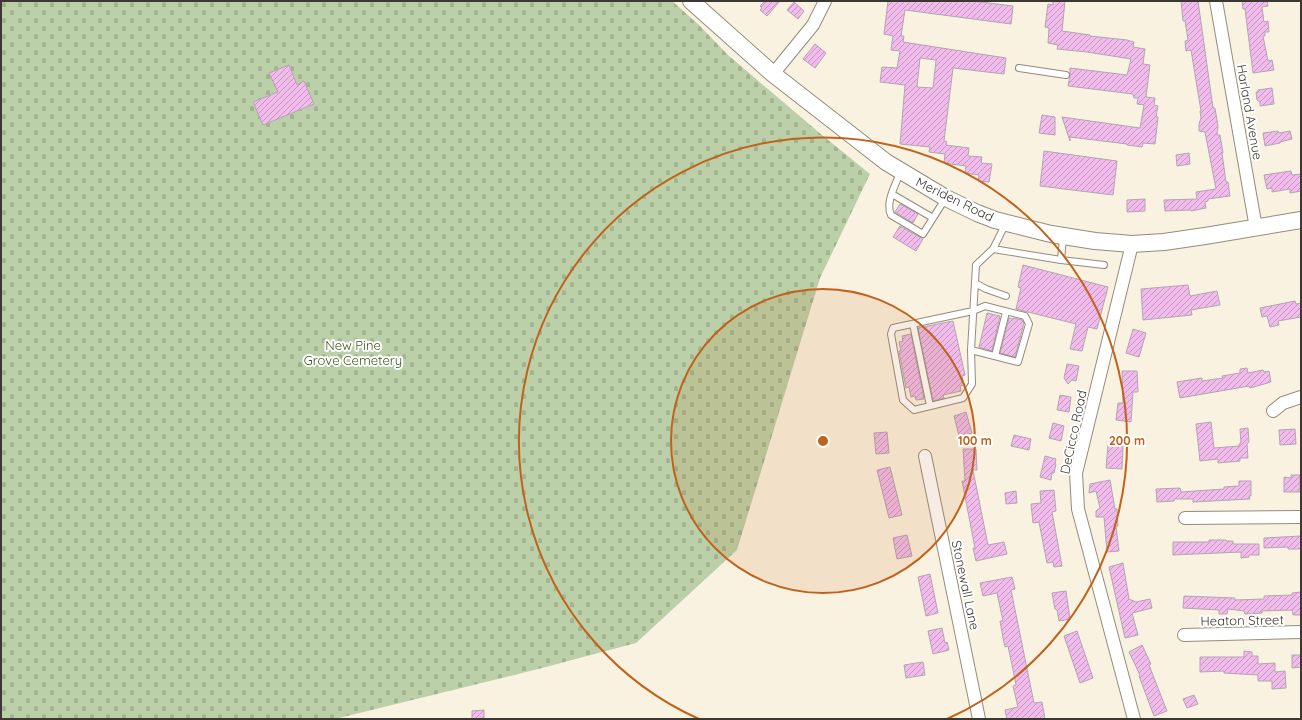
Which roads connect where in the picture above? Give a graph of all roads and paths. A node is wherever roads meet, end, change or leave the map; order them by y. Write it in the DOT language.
graph roads {
  1 [pos="691,1"];
  2 [pos="825,1"];
  3 [pos="1216,1"];
  4 [pos="1019,68"];
  5 [pos="773,74"];
  6 [pos="1066,75"];
  7 [pos="901,171"];
  8 [pos="892,194"];
  9 [pos="946,198"];
  10 [pos="933,218"];
  11 [pos="1301,220"];
  12 [pos="1006,223"];
  13 [pos="1256,228"];
  14 [pos="1063,236"];
  15 [pos="1132,244"];
  16 [pos="993,249"];
  17 [pos="1061,260"];
  18 [pos="1104,265"];
  19 [pos="975,283"];
  20 [pos="1006,296"];
  21 [pos="973,311"];
  22 [pos="1006,312"];
  23 [pos="913,324"];
  24 [pos="971,350"];
  25 [pos="995,356"];
  26 [pos="1301,397"];
  27 [pos="930,406"];
  28 [pos="1273,411"];
  29 [pos="925,456"];
  30 [pos="1301,517"];
  31 [pos="1185,518"];
  32 [pos="1301,632"];
  33 [pos="1184,635"];
  34 [pos="979,719"];
  35 [pos="1134,719"];
  1 -- 5 [label="main road, Meriden Road"];
  2 -- 5 [label="street"];
  3 -- 13 [label="street, Harland Avenue"];
  4 -- 6 [label="lane"];
  5 -- 7 [label="main road, Meriden Road"];
  7 -- 8 [label="lane"];
  7 -- 9 [label="main road, Meriden Road"];
  8 -- 10 [label="lane"];
  8 -- 10 [label="lane"];
  9 -- 10 [label="lane"];
  9 -- 12 [label="main road, Meriden Road"];
  11 -- 13 [label="main road, Meriden Road"];
  12 -- 14 [label="main road, Meriden Road"];
  12 -- 16 [label="lane"];
  13 -- 15 [label="main road, Meriden Road"];
  14 -- 15 [label="main road, Meriden Road"];
  14 -- 17 [label="lane"];
  15 -- 35 [label="street, DeCicco Road"];
  16 -- 17 [label="lane"];
  16 -- 19 [label="lane"];
  17 -- 18 [label="lane"];
  19 -- 20 [label="lane"];
  19 -- 21 [label="lane"];
  21 -- 22 [label="lane"];
  21 -- 23 [label="lane"];
  21 -- 24 [label="lane"];
  22 -- 25 [label="lane"];
  22 -- 25 [label="lane"];
  23 -- 27 [label="lane"];
  23 -- 27 [label="lane"];
  24 -- 25 [label="lane"];
  24 -- 27 [label="lane"];
  26 -- 28 [label="street"];
  29 -- 34 [label="street, Stonewall Lane"];
  30 -- 31 [label="street"];
  32 -- 33 [label="street, Heaton Street"];
}
